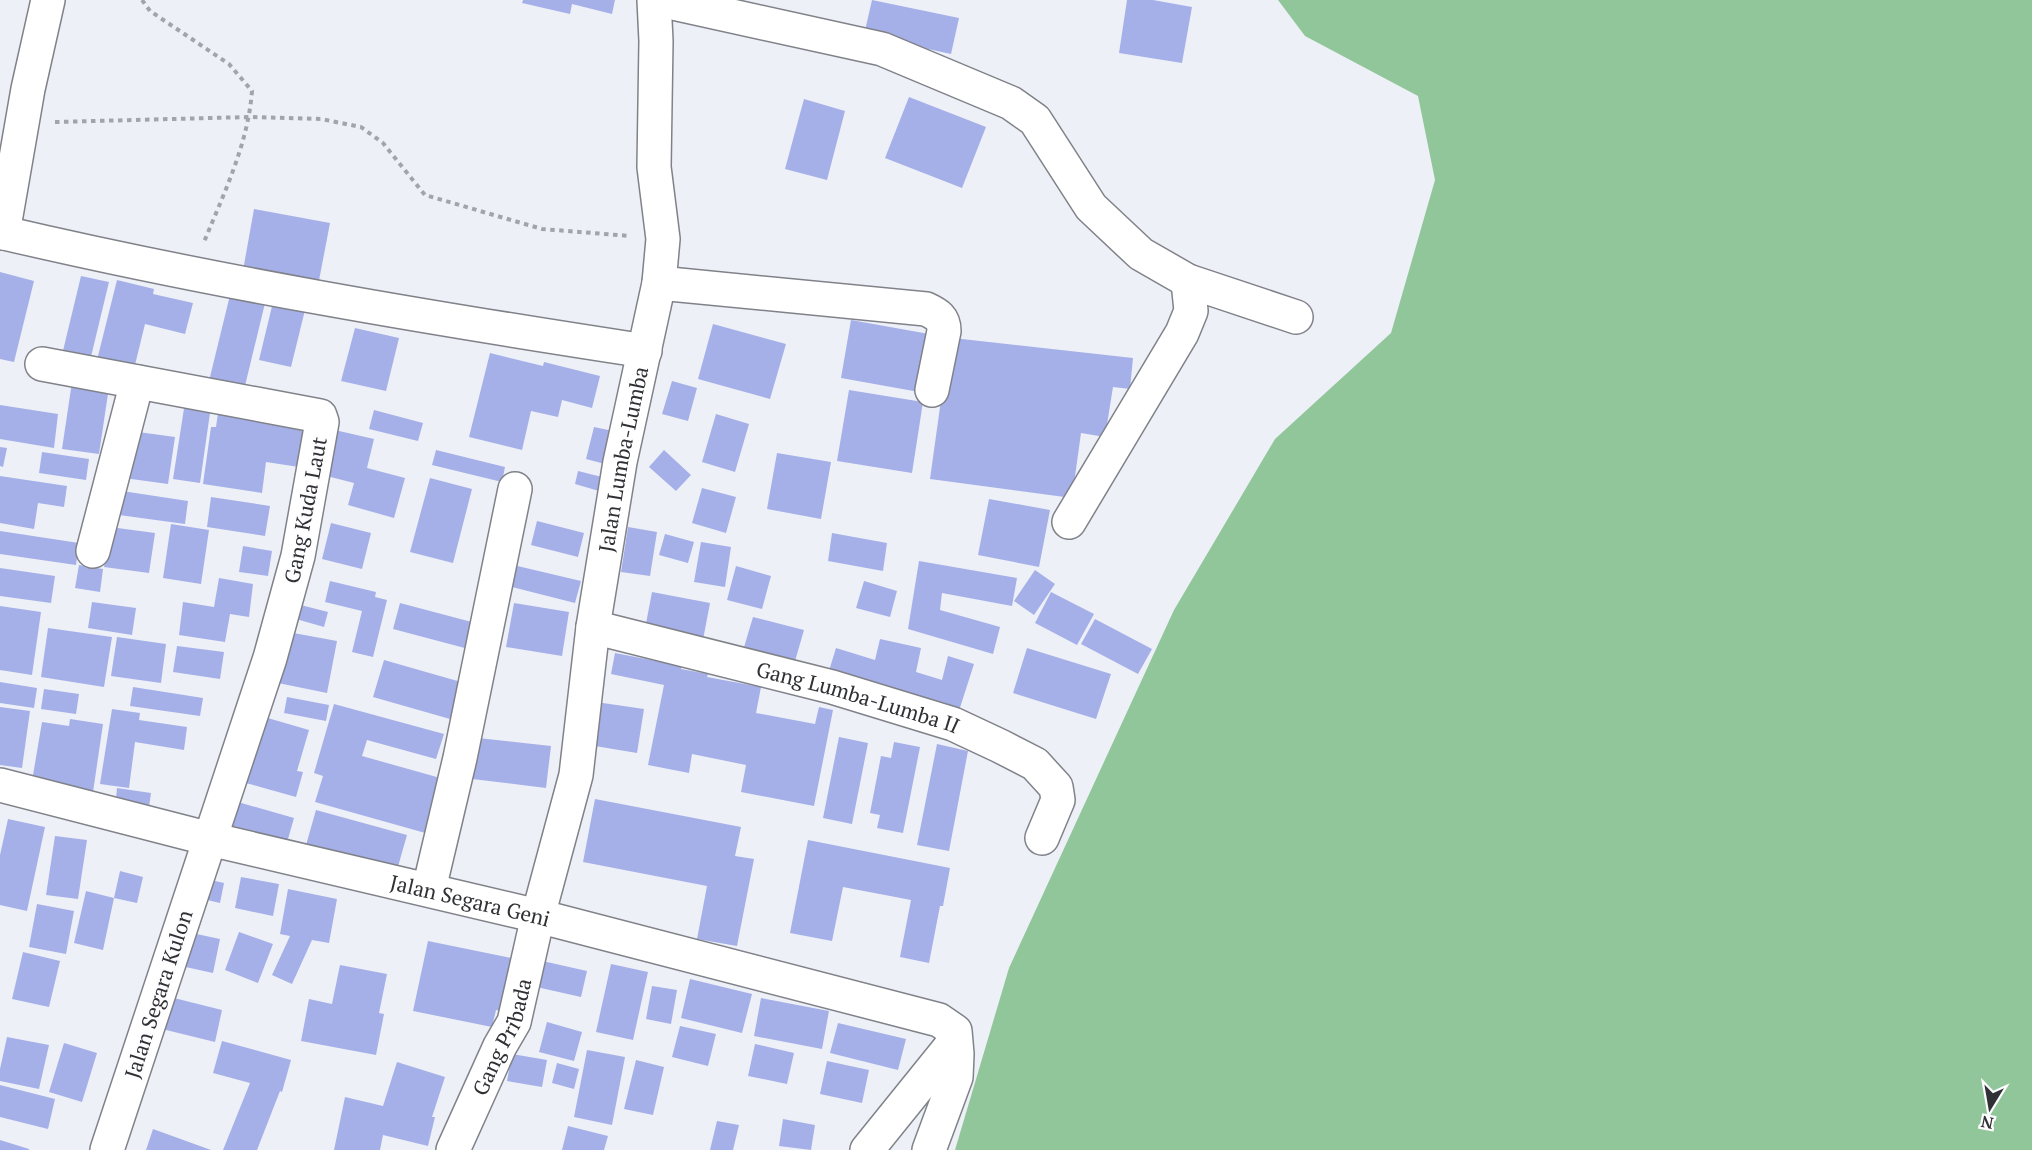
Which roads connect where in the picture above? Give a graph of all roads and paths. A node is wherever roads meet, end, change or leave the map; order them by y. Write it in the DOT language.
graph roads {
  1 [pos="48,0"];
  2 [pos="142,0"];
  3 [pos="654,0"];
  4 [pos="659,0"];
  5 [pos="250,117"];
  6 [pos="22,123"];
  7 [pos="1,232"];
  8 [pos="663,239"];
  9 [pos="204,276"];
  10 [pos="1188,281"];
  11 [pos="659,283"];
  12 [pos="1296,317"];
  13 [pos="645,351"];
  14 [pos="42,364"];
  15 [pos="137,382"];
  16 [pos="932,390"];
  17 [pos="515,489"];
  18 [pos="1069,522"];
  19 [pos="93,551"];
  20 [pos="593,627"];
  21 [pos="0,785"];
  22 [pos="1042,838"];
  23 [pos="210,839"];
  24 [pos="429,889"];
  25 [pos="538,916"];
  26 [pos="947,1030"];
  27 [pos="107,1150"];
  28 [pos="453,1150"];
  29 [pos="867,1150"];
  30 [pos="929,1150"];
  1 -- 6 [label="street"];
  2 -- 5 [label="path"];
  3 -- 8 [label="street, Jalan Lumba-Lumba"];
  4 -- 10 [label="street"];
  5 -- 6 [label="path"];
  5 -- 8 [label="path"];
  5 -- 9 [label="path"];
  6 -- 7 [label="street"];
  7 -- 9 [label="street"];
  8 -- 11 [label="street, Jalan Lumba-Lumba"];
  9 -- 13 [label="street"];
  10 -- 12 [label="street"];
  10 -- 18 [label="street"];
  11 -- 13 [label="street, Jalan Lumba-Lumba"];
  11 -- 16 [label="street"];
  13 -- 20 [label="street, Jalan Lumba-Lumba"];
  14 -- 15 [label="street, Gang Kuda Laut"];
  15 -- 19 [label="street"];
  15 -- 23 [label="street, Gang Kuda Laut"];
  17 -- 24 [label="street"];
  20 -- 22 [label="street, Gang Lumba-Lumba II"];
  20 -- 25 [label="street, Jalan Lumba-Lumba"];
  21 -- 23 [label="street, Jalan Segara Geni"];
  23 -- 24 [label="street, Jalan Segara Geni"];
  23 -- 27 [label="street, Jalan Segara Kulon"];
  24 -- 25 [label="street, Jalan Segara Geni"];
  25 -- 26 [label="street, Jalan Segara Geni"];
  25 -- 28 [label="street, Gang Pribada"];
  26 -- 29 [label="street"];
  26 -- 30 [label="street"];
}
